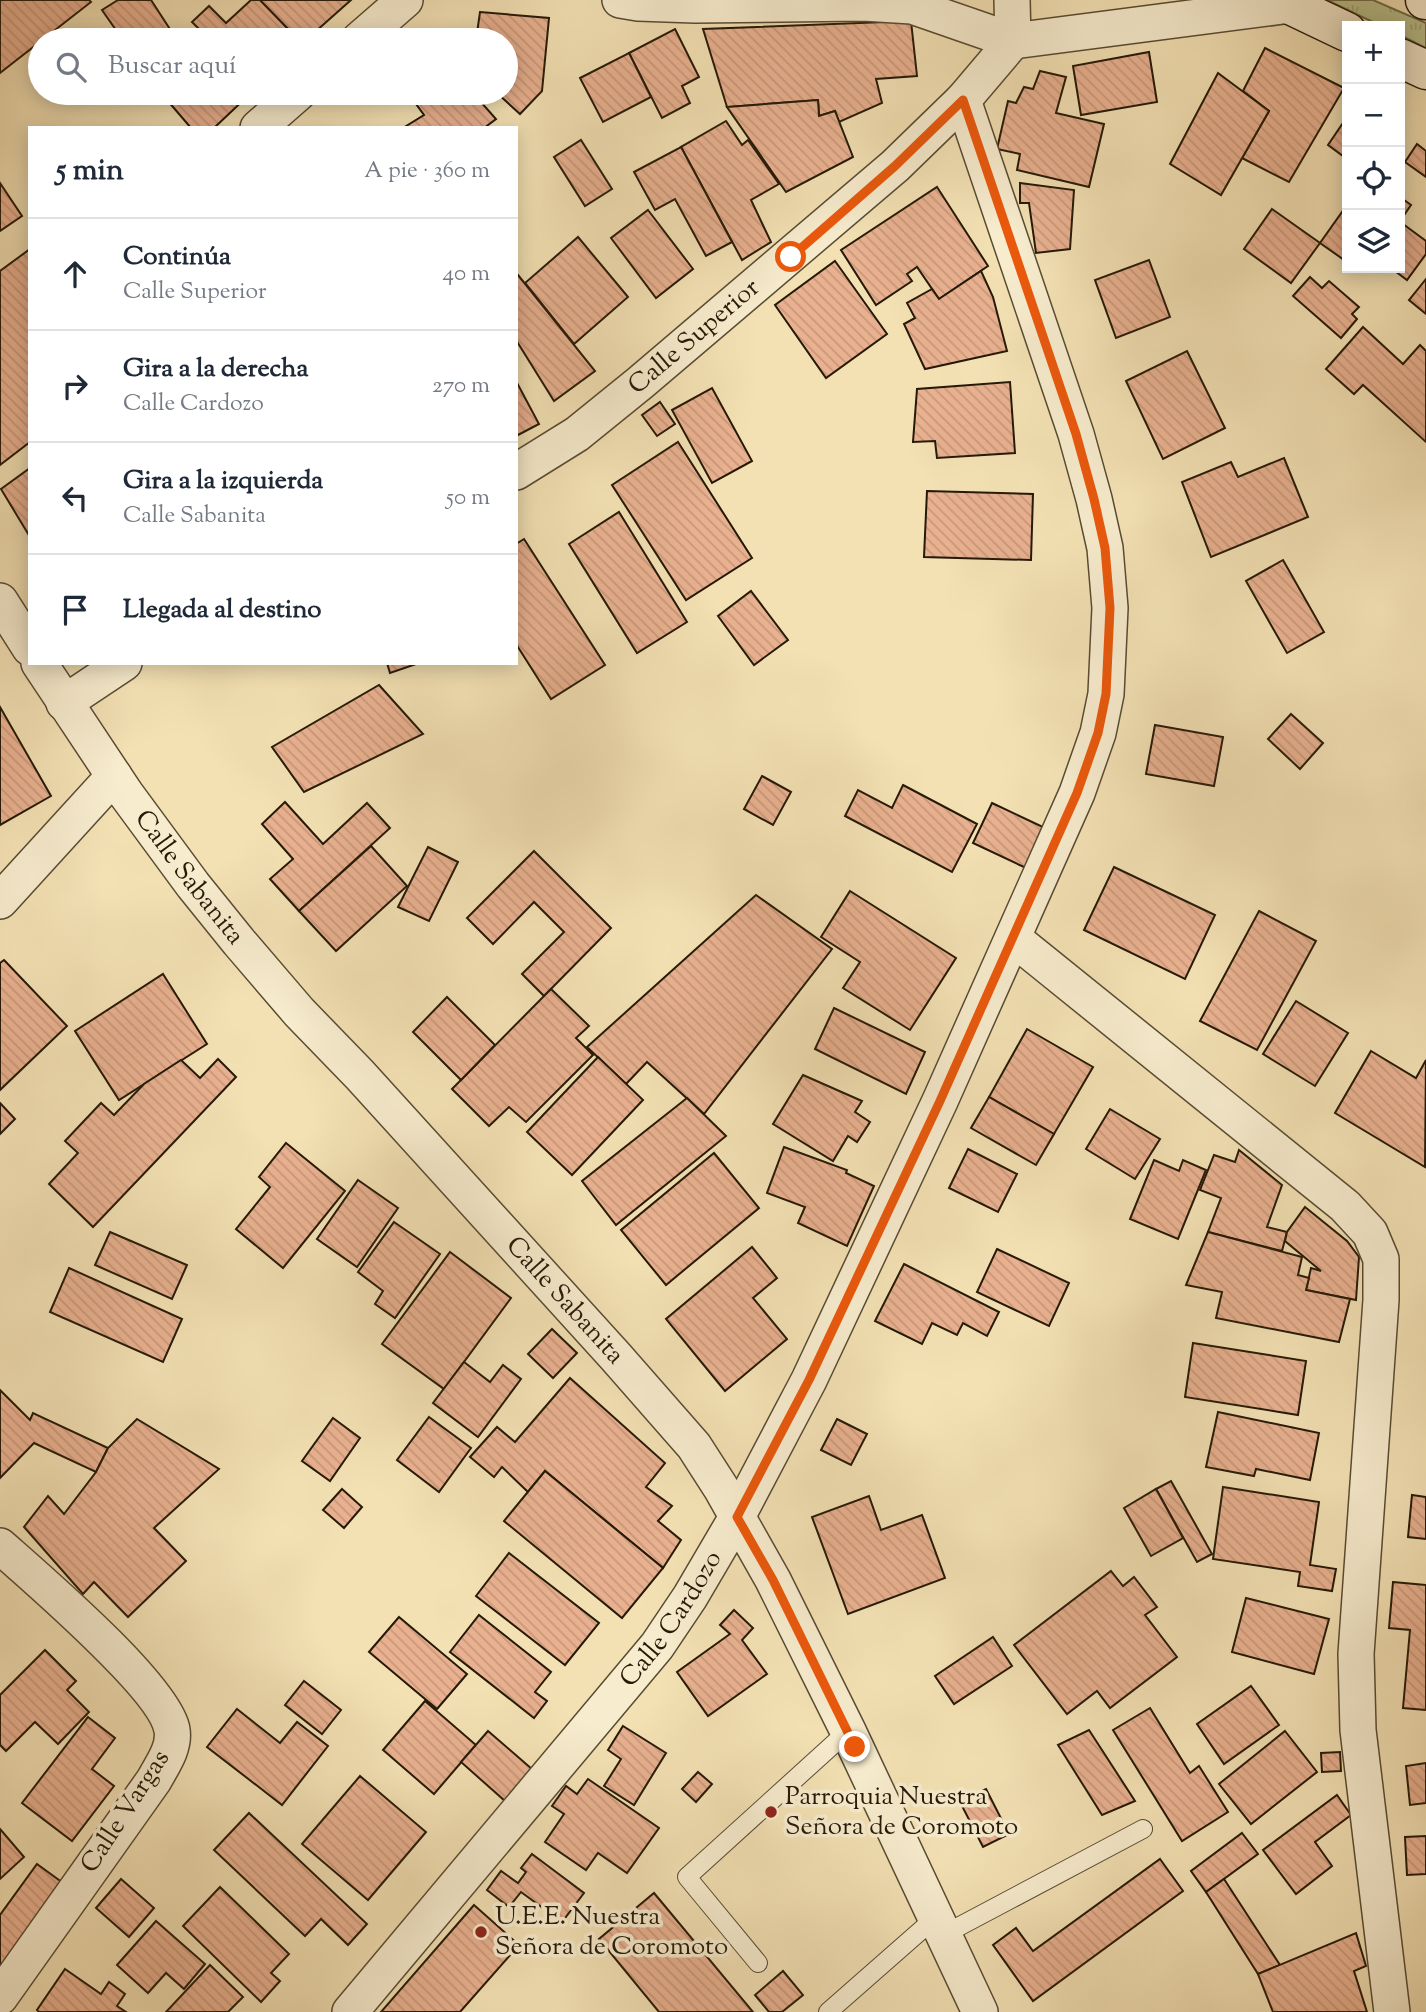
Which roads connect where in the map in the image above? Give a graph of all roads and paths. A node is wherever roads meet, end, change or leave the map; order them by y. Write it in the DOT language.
graph roads {
  1 [pos="405,0"];
  2 [pos="620,0"];
  3 [pos="1012,0"];
  4 [pos="1285,2"];
  5 [pos="373,28"];
  6 [pos="1342,30"];
  7 [pos="1013,41"];
  8 [pos="1405,60"];
  9 [pos="1426,70"];
  10 [pos="963,100"];
  11 [pos="285,105"];
  12 [pos="260,126"];
  13 [pos="518,471"];
  14 [pos="0,600"];
  15 [pos="28,645"];
  16 [pos="40,665"];
  17 [pos="121,665"];
  18 [pos="64,703"];
  19 [pos="114,776"];
  20 [pos="0,901"];
  21 [pos="1013,937"];
  22 [pos="737,1517"];
  23 [pos="0,1546"];
  24 [pos="848,1731"];
  25 [pos="1143,1829"];
  26 [pos="939,1926"];
  27 [pos="758,1963"];
  28 [pos="0,1997"];
  29 [pos="350,2012"];
  30 [pos="828,2012"];
  31 [pos="980,2012"];
  32 [pos="1392,2012"];
  1 -- 5 [label="street"];
  2 -- 7 [label="street"];
  3 -- 7 [label="street"];
  4 -- 6 [label="main road"];
  4 -- 7 [label="street"];
  7 -- 10 [label="street, Calle Superior"];
  8 -- 9 [label="main road"];
  10 -- 13 [label="street, Calle Superior"];
  10 -- 21 [label="street, Calle Cardozo"];
  11 -- 12 [label="street"];
  14 -- 15 [label="street"];
  16 -- 18 [label="street, Calle Sabanita"];
  17 -- 18 [label="street"];
  18 -- 19 [label="street, Calle Sabanita"];
  19 -- 20 [label="street"];
  19 -- 22 [label="street, Calle Sabanita"];
  21 -- 22 [label="street, Calle Cardozo"];
  21 -- 32 [label="street"];
  22 -- 24 [label="street, Calle Sabanita"];
  22 -- 29 [label="street, Calle Cardozo"];
  23 -- 28 [label="street, Calle Vargas"];
  24 -- 26 [label="street, Calle Sabanita"];
  24 -- 27 [label="lane"];
  25 -- 26 [label="lane"];
  26 -- 30 [label="lane"];
  26 -- 31 [label="street, Calle Sabanita"];
}
